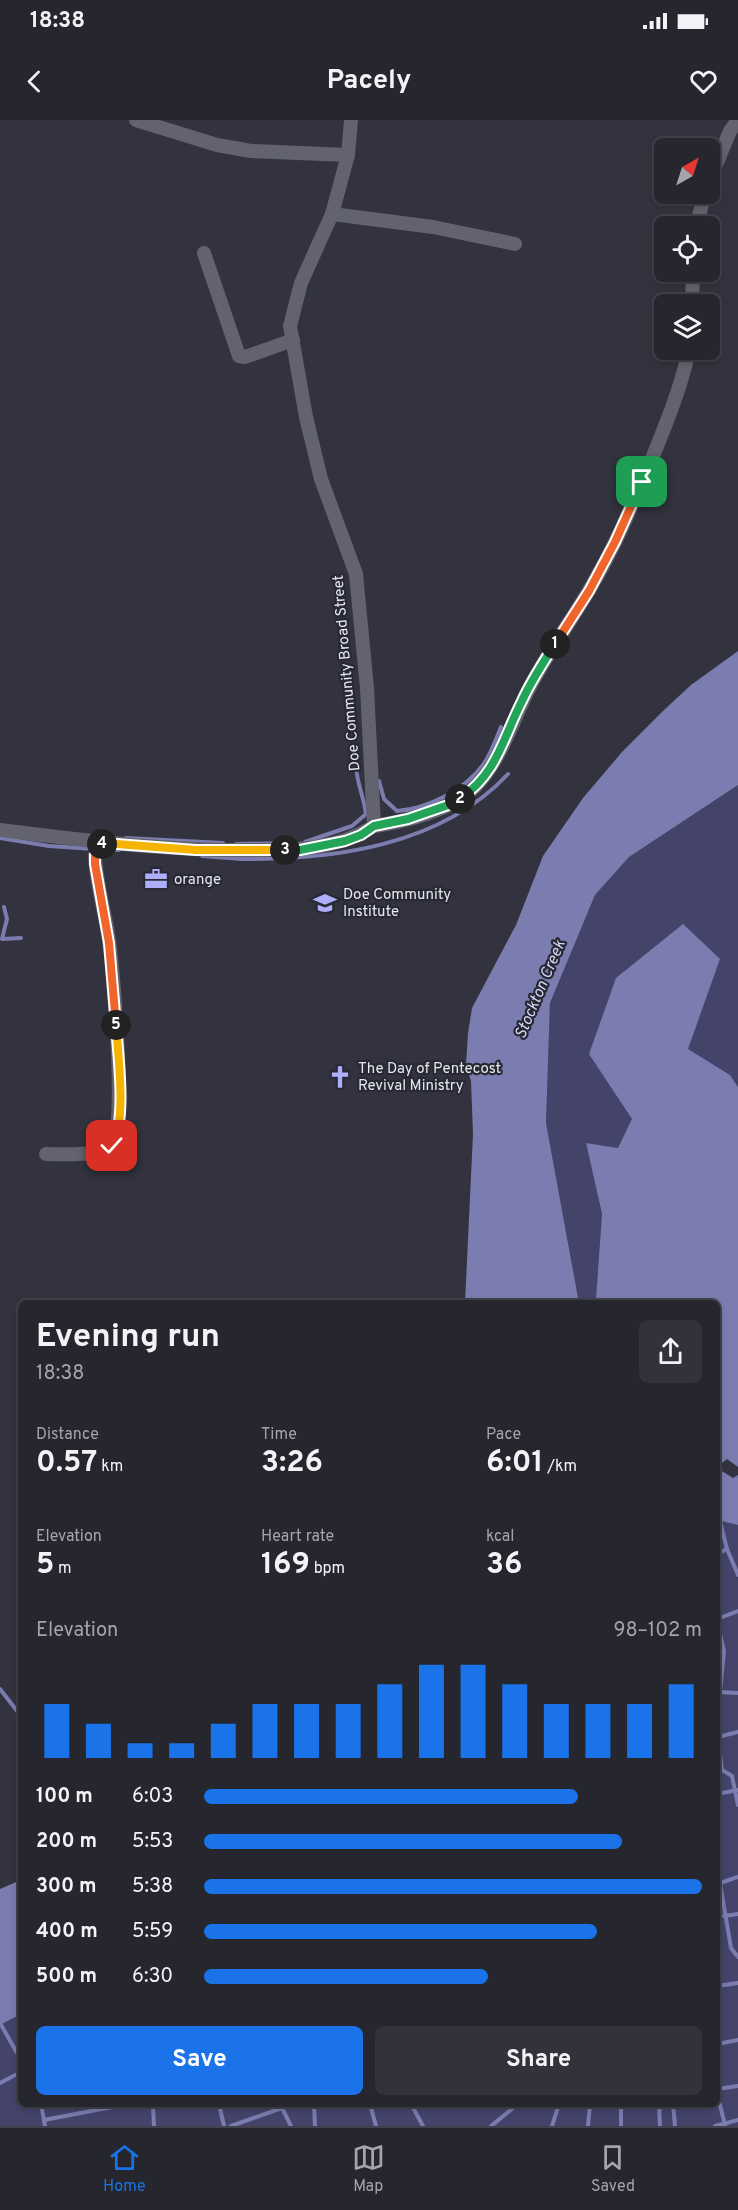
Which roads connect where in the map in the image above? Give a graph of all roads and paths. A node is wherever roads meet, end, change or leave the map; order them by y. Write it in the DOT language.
graph roads {
  1 [pos="136,120"];
  2 [pos="351,120"];
  3 [pos="738,120"];
  4 [pos="720,154"];
  5 [pos="348,155"];
  6 [pos="332,214"];
  7 [pos="515,244"];
  8 [pos="204,253"];
  9 [pos="293,340"];
  10 [pos="687,360"];
  11 [pos="374,826"];
  12 [pos="0,830"];
  13 [pos="103,843"];
  14 [pos="46,1154"];
  1 -- 5 [label="street"];
  2 -- 5 [label="street, Doe Community Broad Street"];
  3 -- 4 [label="street"];
  5 -- 6 [label="street, Doe Community Broad Street"];
  6 -- 7 [label="street"];
  6 -- 9 [label="street, Doe Community Broad Street"];
  8 -- 9 [label="street"];
  9 -- 11 [label="street, Doe Community Broad Street"];
  10 -- 11 [label="street"];
  11 -- 13 [label="street"];
  12 -- 13 [label="street"];
  13 -- 14 [label="street"];
}
